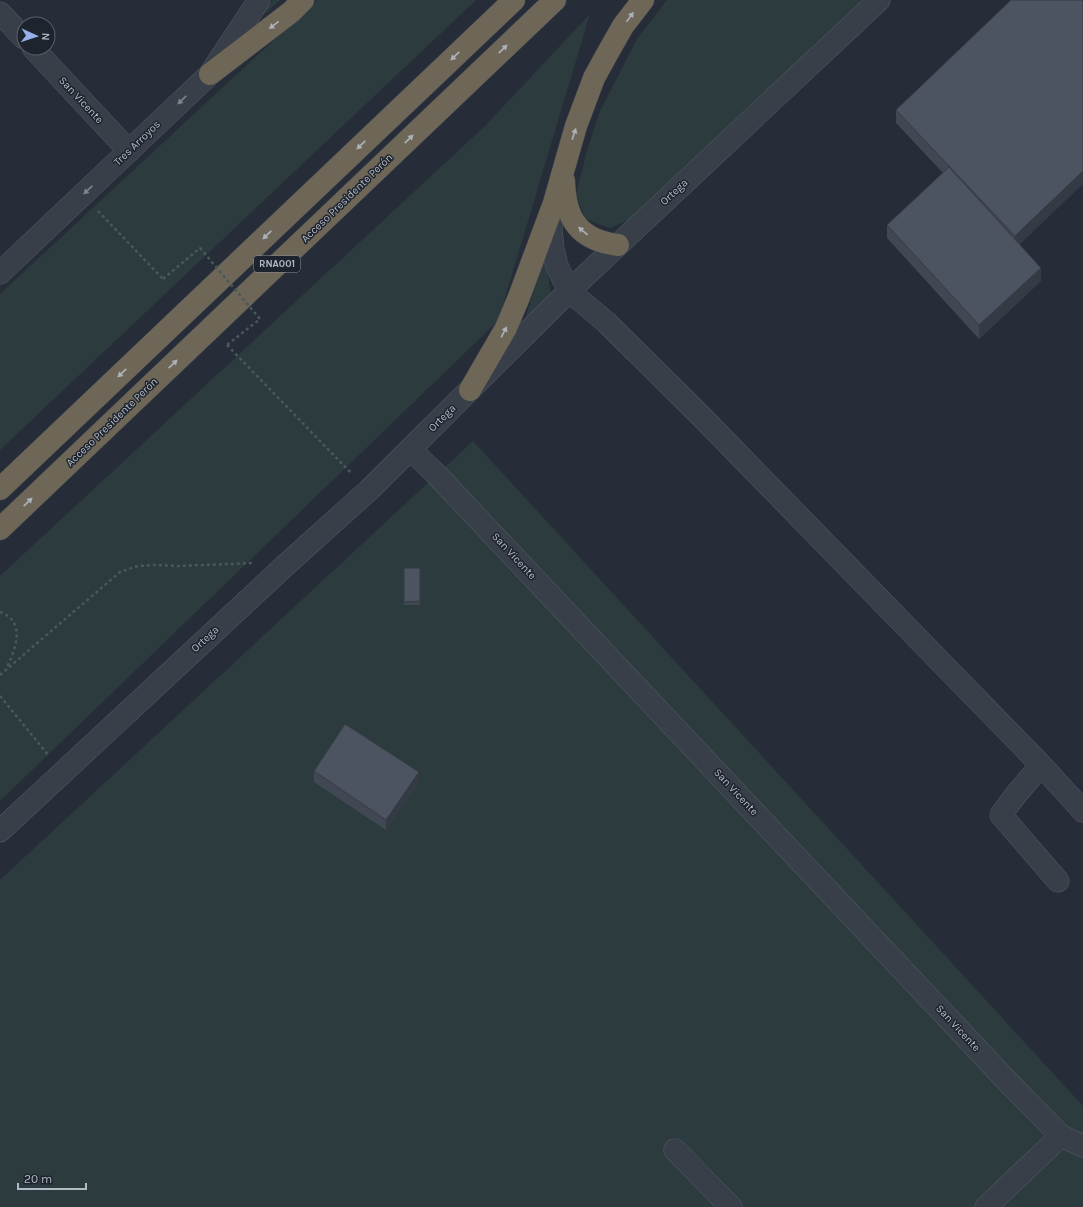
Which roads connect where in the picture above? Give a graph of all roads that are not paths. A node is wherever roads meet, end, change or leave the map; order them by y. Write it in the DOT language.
graph roads {
  1 [pos="259,0"];
  2 [pos="303,0"];
  3 [pos="514,0"];
  4 [pos="555,0"];
  5 [pos="643,0"];
  6 [pos="879,0"];
  7 [pos="0,13"];
  8 [pos="16,30"];
  9 [pos="40,56"];
  10 [pos="210,74"];
  11 [pos="129,151"];
  12 [pos="563,171"];
  13 [pos="554,203"];
  14 [pos="618,245"];
  15 [pos="0,273"];
  16 [pos="569,291"];
  17 [pos="470,390"];
  18 [pos="410,449"];
  19 [pos="0,489"];
  20 [pos="0,528"];
  21 [pos="1041,765"];
  22 [pos="1083,811"];
  23 [pos="0,831"];
  24 [pos="1058,881"];
  25 [pos="1061,1136"];
  26 [pos="1083,1146"];
  27 [pos="675,1150"];
  28 [pos="731,1207"];
  29 [pos="986,1207"];
  1 -- 10 [label="street, Tres Arroyos"];
  2 -- 10 [label="highway, one-way"];
  3 -- 19 [label="highway, RNA001, one-way"];
  20 -- 4 [label="highway, Acceso Presidente Perón / RNA001, one-way"];
  12 -- 5 [label="highway, one-way"];
  6 -- 14 [label="street, Ortega"];
  7 -- 8 [label="street"];
  9 -- 11 [label="street, San Vicente"];
  10 -- 11 [label="street, Tres Arroyos, one-way"];
  11 -- 15 [label="street, Tres Arroyos, one-way"];
  12 -- 13 [label="highway"];
  14 -- 12 [label="highway, one-way"];
  13 -- 16 [label="street"];
  17 -- 13 [label="highway, one-way"];
  14 -- 16 [label="street, Ortega"];
  16 -- 17 [label="street, Ortega"];
  16 -- 21 [label="street"];
  17 -- 18 [label="street, Ortega"];
  18 -- 23 [label="street, Ortega"];
  18 -- 25 [label="street, San Vicente"];
  21 -- 22 [label="street"];
  21 -- 24 [label="street"];
  25 -- 26 [label="street"];
  25 -- 29 [label="street"];
  27 -- 28 [label="street"];
}
